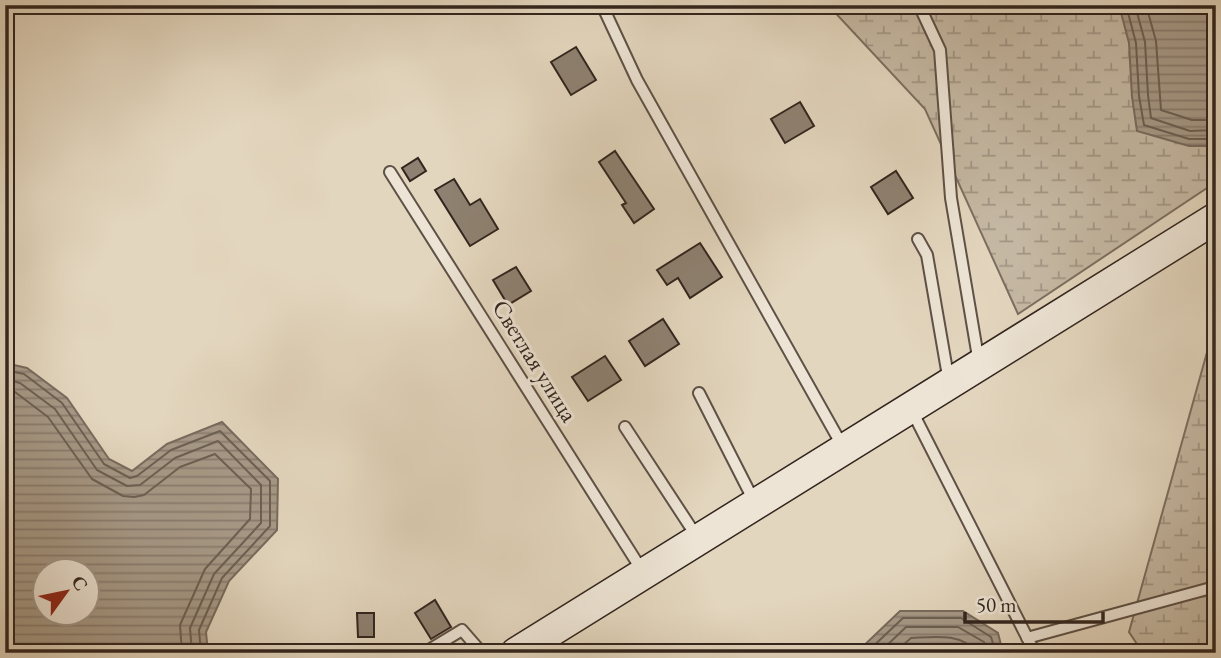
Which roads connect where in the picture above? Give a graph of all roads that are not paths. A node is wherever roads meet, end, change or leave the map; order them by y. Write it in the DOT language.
graph roads {
  1 [pos="603,5"];
  2 [pos="919,5"];
  3 [pos="390,172"];
  4 [pos="1216,218"];
  5 [pos="918,239"];
  6 [pos="979,366"];
  7 [pos="950,384"];
  8 [pos="699,393"];
  9 [pos="911,408"];
  10 [pos="625,427"];
  11 [pos="845,450"];
  12 [pos="755,505"];
  13 [pos="699,539"];
  14 [pos="643,573"];
  15 [pos="1211,588"];
  16 [pos="1027,638"];
  17 [pos="424,653"];
  18 [pos="482,653"];
  19 [pos="516,653"];
  20 [pos="1035,653"];
  1 -- 11 [label="lane"];
  2 -- 6 [label="lane"];
  3 -- 14 [label="lane, Светлая улица"];
  4 -- 6 [label="main road"];
  5 -- 7 [label="lane"];
  6 -- 7 [label="main road"];
  7 -- 9 [label="main road"];
  8 -- 12 [label="lane"];
  9 -- 11 [label="main road"];
  9 -- 16 [label="lane"];
  10 -- 13 [label="lane"];
  11 -- 12 [label="main road"];
  12 -- 13 [label="main road"];
  13 -- 14 [label="main road"];
  14 -- 19 [label="main road"];
  15 -- 16 [label="lane"];
  16 -- 20 [label="lane"];
  17 -- 18 [label="lane"];
}
